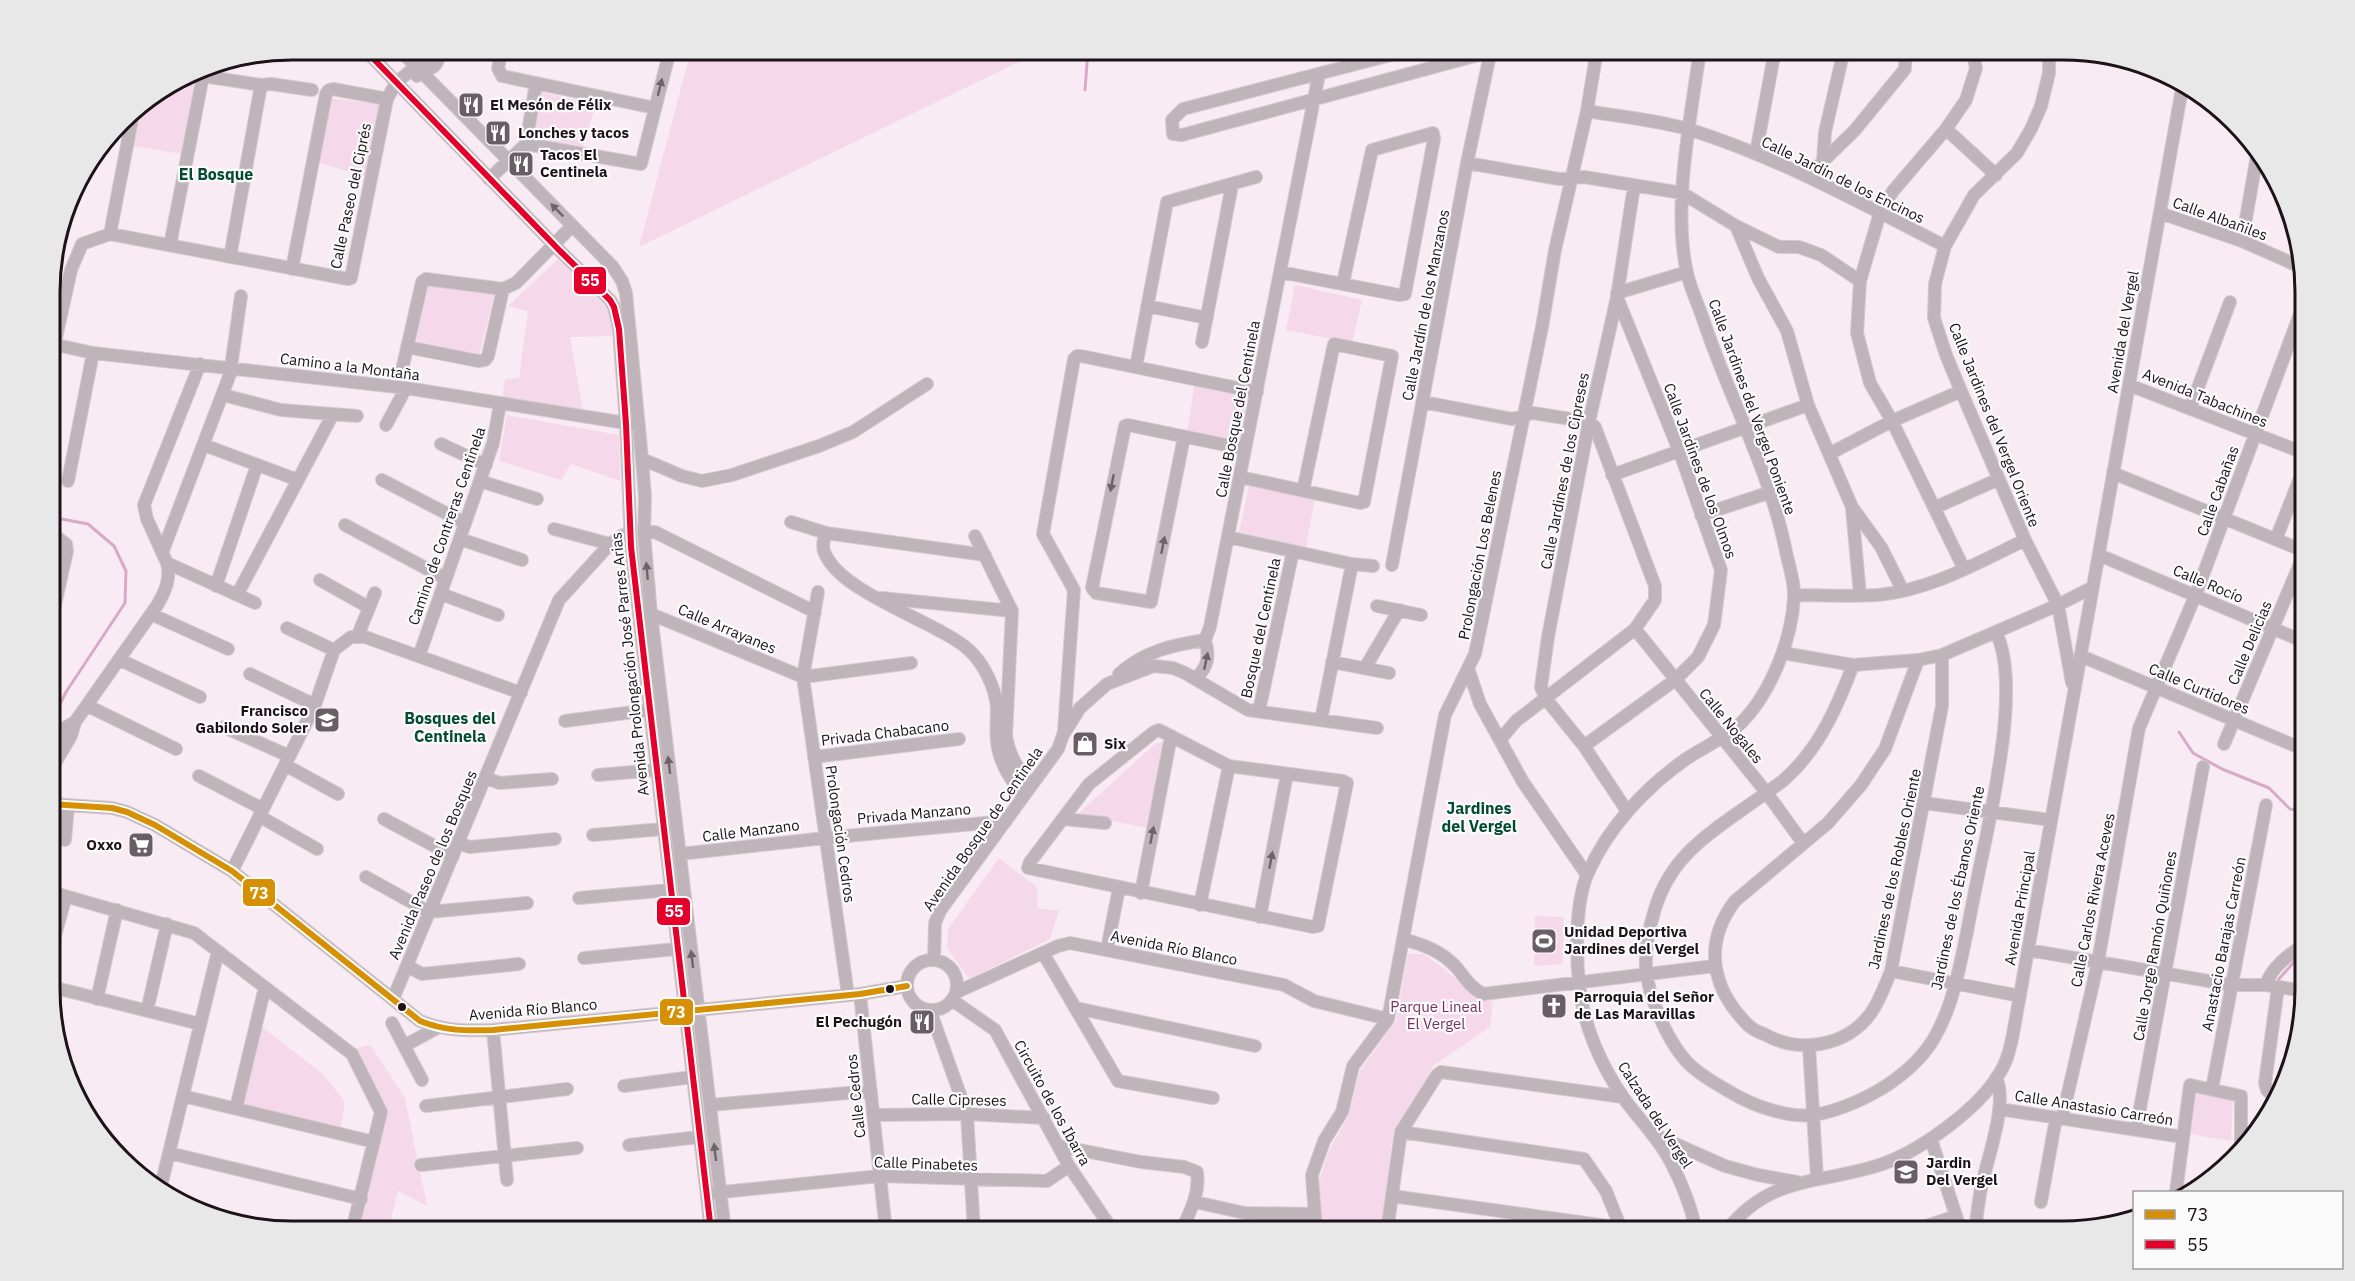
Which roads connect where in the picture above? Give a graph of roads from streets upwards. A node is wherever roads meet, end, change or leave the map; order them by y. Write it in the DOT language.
graph roads {
  1 [pos="372,60"];
  2 [pos="410,60"];
  3 [pos="437,60"];
  4 [pos="500,60"];
  5 [pos="667,60"];
  6 [pos="1372,60"];
  7 [pos="1457,60"];
  8 [pos="1491,60"];
  9 [pos="1595,60"];
  10 [pos="1699,60"];
  11 [pos="1773,60"];
  12 [pos="1842,60"];
  13 [pos="1904,60"];
  14 [pos="1974,60"];
  15 [pos="2049,60"];
  16 [pos="419,69"];
  17 [pos="1319,74"];
  18 [pos="206,77"];
  19 [pos="196,81"];
  20 [pos="536,83"];
  21 [pos="261,86"];
  22 [pos="312,90"];
  23 [pos="394,90"];
  24 [pos="2181,92"];
  25 [pos="1314,100"];
  26 [pos="655,108"];
  27 [pos="1587,111"];
  28 [pos="131,125"];
  29 [pos="1946,129"];
  30 [pos="1689,130"];
  31 [pos="526,144"];
  32 [pos="1756,153"];
  33 [pos="509,161"];
  34 [pos="1823,161"];
  35 [pos="1467,163"];
  36 [pos="2256,163"];
  37 [pos="1996,175"];
  38 [pos="1808,176"];
  39 [pos="1256,177"];
  40 [pos="1573,178"];
  41 [pos="489,179"];
  42 [pos="1232,185"];
  43 [pos="1634,186"];
  44 [pos="1682,193"];
  45 [pos="1880,213"];
  46 [pos="2160,213"];
  47 [pos="572,226"];
  48 [pos="1736,226"];
  49 [pos="110,234"];
  50 [pos="2242,241"];
  51 [pos="170,245"];
  52 [pos="554,245"];
  53 [pos="1945,246"];
  54 [pos="230,257"];
  55 [pos="2293,263"];
  56 [pos="292,268"];
  57 [pos="1280,272"];
  58 [pos="1687,272"];
  59 [pos="1860,281"];
  60 [pos="1342,283"];
  61 [pos="503,289"];
  62 [pos="626,293"];
  63 [pos="1617,295"];
  64 [pos="241,296"];
  65 [pos="610,300"];
  66 [pos="2230,302"];
  67 [pos="1148,306"];
  68 [pos="1207,318"];
  69 [pos="60,320"];
  70 [pos="2295,327"];
  71 [pos="1202,342"];
  72 [pos="60,346"];
  73 [pos="407,347"];
  74 [pos="93,353"];
  75 [pos="200,364"];
  76 [pos="232,367"];
  77 [pos="1136,367"];
  78 [pos="402,370"];
  79 [pos="927,384"];
  80 [pos="2129,385"];
  81 [pos="406,388"];
  82 [pos="1961,391"];
  83 [pos="1257,392"];
  84 [pos="223,395"];
  85 [pos="1423,402"];
  86 [pos="501,404"];
  87 [pos="1808,405"];
  88 [pos="2190,409"];
  89 [pos="333,414"];
  90 [pos="357,416"];
  91 [pos="1522,416"];
  92 [pos="1589,422"];
  93 [pos="1892,422"];
  94 [pos="633,424"];
  95 [pos="386,425"];
  96 [pos="1744,427"];
  97 [pos="2255,434"];
  98 [pos="1184,437"];
  99 [pos="441,444"];
  100 [pos="204,446"];
  101 [pos="1245,449"];
  102 [pos="2295,450"];
  103 [pos="1680,453"];
  104 [pos="1829,454"];
  105 [pos="642,459"];
  106 [pos="257,465"];
  107 [pos="486,465"];
  108 [pos="2114,473"];
  109 [pos="1612,475"];
  110 [pos="1240,477"];
  111 [pos="1999,479"];
  112 [pos="68,480"];
  113 [pos="298,480"];
  114 [pos="382,480"];
  115 [pos="480,481"];
  116 [pos="1303,491"];
  117 [pos="2295,491"];
  118 [pos="1771,492"];
  119 [pos="537,499"];
  120 [pos="1852,507"];
  121 [pos="1935,508"];
  122 [pos="1701,515"];
  123 [pos="2224,518"];
  124 [pos="791,522"];
  125 [pos="465,523"];
  126 [pos="345,525"];
  127 [pos="555,529"];
  128 [pos="630,533"];
  129 [pos="826,533"];
  130 [pos="644,534"];
  131 [pos="975,536"];
  132 [pos="1228,537"];
  133 [pos="460,538"];
  134 [pos="2276,539"];
  135 [pos="60,540"];
  136 [pos="2025,540"];
  137 [pos="610,544"];
  138 [pos="2295,548"];
  139 [pos="1293,551"];
  140 [pos="985,555"];
  141 [pos="2099,555"];
  142 [pos="165,558"];
  143 [pos="522,560"];
  144 [pos="1352,564"];
  145 [pos="1392,565"];
  146 [pos="1373,566"];
  147 [pos="1964,569"];
  148 [pos="2295,574"];
  149 [pos="60,578"];
  150 [pos="446,579"];
  151 [pos="320,580"];
  152 [pos="216,586"];
  153 [pos="2093,587"];
  154 [pos="1903,591"];
  155 [pos="818,592"];
  156 [pos="375,593"];
  157 [pos="441,594"];
  158 [pos="2196,594"];
  159 [pos="237,595"];
  160 [pos="1795,595"];
  161 [pos="1860,595"];
  162 [pos="874,597"];
  163 [pos="255,603"];
  164 [pos="2058,605"];
  165 [pos="1377,606"];
  166 [pos="368,607"];
  167 [pos="1399,610"];
  168 [pos="1012,611"];
  169 [pos="815,612"];
  170 [pos="151,614"];
  171 [pos="498,615"];
  172 [pos="645,615"];
  173 [pos="1421,615"];
  174 [pos="2273,627"];
  175 [pos="286,628"];
  176 [pos="1635,629"];
  177 [pos="1996,632"];
  178 [pos="358,635"];
  179 [pos="2295,637"];
  180 [pos="1205,640"];
  181 [pos="228,649"];
  182 [pos="1160,649"];
  183 [pos="334,650"];
  184 [pos="1784,653"];
  185 [pos="1942,655"];
  186 [pos="419,656"];
  187 [pos="2081,656"];
  188 [pos="120,660"];
  189 [pos="1918,660"];
  190 [pos="1332,662"];
  191 [pos="911,663"];
  192 [pos="1853,664"];
  193 [pos="1162,666"];
  194 [pos="1365,668"];
  195 [pos="1468,668"];
  196 [pos="1389,673"];
  197 [pos="250,674"];
  198 [pos="803,677"];
  199 [pos="1196,678"];
  200 [pos="1675,680"];
  201 [pos="1107,684"];
  202 [pos="2157,688"];
  203 [pos="1068,691"];
  204 [pos="521,693"];
  205 [pos="2074,693"];
  206 [pos="995,694"];
  207 [pos="1008,694"];
  208 [pos="200,697"];
  209 [pos="1546,699"];
  210 [pos="1089,701"];
  211 [pos="315,705"];
  212 [pos="88,706"];
  213 [pos="649,710"];
  214 [pos="1259,711"];
  215 [pos="1321,720"];
  216 [pos="2234,720"];
  217 [pos="565,721"];
  218 [pos="75,722"];
  219 [pos="224,727"];
  220 [pos="1377,728"];
  221 [pos="60,731"];
  222 [pos="1064,735"];
  223 [pos="1171,736"];
  224 [pos="1720,738"];
  225 [pos="959,739"];
  226 [pos="1500,740"];
  227 [pos="2224,744"];
  228 [pos="1584,746"];
  229 [pos="2295,746"];
  230 [pos="176,749"];
  231 [pos="60,755"];
  232 [pos="814,757"];
  233 [pos="287,760"];
  234 [pos="1229,766"];
  235 [pos="2203,767"];
  236 [pos="656,770"];
  237 [pos="1287,774"];
  238 [pos="598,775"];
  239 [pos="199,776"];
  240 [pos="485,778"];
  241 [pos="552,778"];
  242 [pos="1031,786"];
  243 [pos="1766,792"];
  244 [pos="338,794"];
  245 [pos="1023,796"];
  246 [pos="1924,803"];
  247 [pos="60,805"];
  248 [pos="2266,805"];
  249 [pos="68,806"];
  250 [pos="1627,811"];
  251 [pos="261,812"];
  252 [pos="1991,813"];
  253 [pos="384,819"];
  254 [pos="1063,819"];
  255 [pos="2051,820"];
  256 [pos="1006,821"];
  257 [pos="1105,823"];
  258 [pos="663,829"];
  259 [pos="592,835"];
  260 [pos="825,838"];
  261 [pos="555,839"];
  262 [pos="65,840"];
  263 [pos="458,843"];
  264 [pos="1803,843"];
  265 [pos="318,849"];
  266 [pos="680,855"];
  267 [pos="453,856"];
  268 [pos="232,871"];
  269 [pos="1587,874"];
  270 [pos="366,877"];
  271 [pos="1119,888"];
  272 [pos="670,890"];
  273 [pos="1141,893"];
  274 [pos="60,894"];
  275 [pos="66,896"];
  276 [pos="579,898"];
  277 [pos="527,903"];
  278 [pos="1200,905"];
  279 [pos="117,910"];
  280 [pos="429,912"];
  281 [pos="1260,917"];
  282 [pos="60,918"];
  283 [pos="167,924"];
  284 [pos="1403,939"];
  285 [pos="676,949"];
  286 [pos="1107,949"];
  287 [pos="2028,950"];
  288 [pos="218,951"];
  289 [pos="2295,952"];
  290 [pos="1044,953"];
  291 [pos="584,958"];
  292 [pos="934,960"];
  293 [pos="2098,962"];
  294 [pos="519,964"];
  295 [pos="407,966"];
  296 [pos="1714,966"];
  297 [pos="1891,971"];
  298 [pos="1647,974"];
  299 [pos="2165,974"];
  300 [pos="1579,982"];
  301 [pos="1956,984"];
  302 [pos="2232,985"];
  303 [pos="907,986"];
  304 [pos="265,987"];
  305 [pos="2277,987"];
  306 [pos="60,989"];
  307 [pos="2295,990"];
  308 [pos="854,995"];
  309 [pos="954,996"];
  310 [pos="2020,996"];
  311 [pos="97,999"];
  312 [pos="393,999"];
  313 [pos="1076,1008"];
  314 [pos="698,1010"];
  315 [pos="930,1010"];
  316 [pos="147,1011"];
  317 [pos="684,1011"];
  318 [pos="1389,1019"];
  319 [pos="392,1023"];
  320 [pos="200,1024"];
  321 [pos="437,1028"];
  322 [pos="493,1030"];
  323 [pos="404,1046"];
  324 [pos="1255,1046"];
  325 [pos="1809,1046"];
  326 [pos="692,1077"];
  327 [pos="1996,1078"];
  328 [pos="422,1080"];
  329 [pos="624,1086"];
  330 [pos="567,1089"];
  331 [pos="2212,1089"];
  332 [pos="871,1090"];
  333 [pos="2270,1093"];
  334 [pos="183,1096"];
  335 [pos="499,1097"];
  336 [pos="1623,1097"];
  337 [pos="1212,1098"];
  338 [pos="710,1105"];
  339 [pos="426,1106"];
  340 [pos="236,1108"];
  341 [pos="1999,1109"];
  342 [pos="873,1114"];
  343 [pos="968,1114"];
  344 [pos="1813,1115"];
  345 [pos="1044,1118"];
  346 [pos="2059,1118"];
  347 [pos="2136,1130"];
  348 [pos="2247,1130"];
  349 [pos="1401,1132"];
  350 [pos="1654,1135"];
  351 [pos="699,1137"];
  352 [pos="2183,1137"];
  353 [pos="1931,1139"];
  354 [pos="374,1142"];
  355 [pos="629,1145"];
  356 [pos="1059,1146"];
  357 [pos="576,1148"];
  358 [pos="169,1153"];
  359 [pos="505,1156"];
  360 [pos="422,1165"];
  361 [pos="1069,1166"];
  362 [pos="880,1176"];
  363 [pos="1817,1179"];
  364 [pos="507,1180"];
  365 [pos="970,1180"];
  366 [pos="162,1181"];
  367 [pos="1800,1182"];
  368 [pos="2176,1191"];
  369 [pos="720,1192"];
  370 [pos="706,1194"];
  371 [pos="1392,1196"];
  372 [pos="361,1199"];
  373 [pos="1195,1202"];
  374 [pos="2041,1202"];
  375 [pos="1314,1214"];
  376 [pos="1956,1216"];
  377 [pos="355,1221"];
  378 [pos="710,1221"];
  379 [pos="724,1221"];
  380 [pos="885,1221"];
  381 [pos="973,1221"];
  382 [pos="1106,1221"];
  383 [pos="1186,1221"];
  384 [pos="1315,1221"];
  385 [pos="1389,1221"];
  386 [pos="1561,1221"];
  387 [pos="1618,1221"];
  388 [pos="1693,1221"];
  389 [pos="1736,1221"];
  390 [pos="1941,1221"];
  391 [pos="1957,1221"];
  392 [pos="1976,1221"];
  1 -- 23 [label="street, Avenida Prolongación José Parres Arias"];
  2 -- 16 [label="street, Avenida Prolongación José Parres Arias"];
  3 -- 16 [label="street"];
  4 -- 20 [label="street"];
  26 -- 5 [label="street, one-way"];
  6 -- 17 [label="street"];
  7 -- 25 [label="street"];
  8 -- 35 [label="street, Calle Jardín de los Manzanos"];
  9 -- 27 [label="street, Prolongación Los Belenes"];
  10 -- 30 [label="street"];
  11 -- 32 [label="street"];
  12 -- 34 [label="street"];
  13 -- 34 [label="street"];
  14 -- 29 [label="street"];
  15 -- 37 [label="street, Calle Jardines del Vergel Oriente"];
  16 -- 23 [label="street"];
  16 -- 33 [label="street, Avenida Prolongación José Parres Arias"];
  17 -- 25 [label="street, Calle Bosque del Centinela"];
  17 -- 25 [label="street"];
  18 -- 21 [label="street"];
  19 -- 51 [label="street"];
  20 -- 26 [label="street"];
  20 -- 31 [label="street"];
  21 -- 22 [label="street"];
  21 -- 54 [label="street"];
  23 -- 41 [label="street, Avenida Prolongación José Parres Arias"];
  23 -- 56 [label="street"];
  23 -- 56 [label="street, Calle Paseo del Ciprés"];
  24 -- 46 [label="street, Avenida del Vergel"];
  25 -- 57 [label="street, Calle Bosque del Centinela"];
  26 -- 31 [label="street"];
  27 -- 30 [label="street, Calle Jardín de los Encinos"];
  27 -- 40 [label="street, Prolongación Los Belenes"];
  28 -- 49 [label="street"];
  29 -- 37 [label="street"];
  29 -- 45 [label="street"];
  30 -- 32 [label="street, Calle Jardín de los Encinos"];
  30 -- 44 [label="street"];
  31 -- 33 [label="street"];
  32 -- 38 [label="street, Calle Jardín de los Encinos"];
  33 -- 41 [label="street"];
  47 -- 33 [label="street, Avenida Prolongación José Parres Arias, one-way"];
  34 -- 38 [label="street"];
  35 -- 40 [label="street"];
  35 -- 85 [label="street, Calle Jardín de los Manzanos"];
  36 -- 50 [label="street"];
  37 -- 53 [label="street, Calle Jardines del Vergel Oriente"];
  38 -- 45 [label="street, Calle Jardín de los Encinos"];
  39 -- 42 [label="street"];
  40 -- 43 [label="street"];
  40 -- 91 [label="street, Prolongación Los Belenes"];
  41 -- 52 [label="street, Avenida Prolongación José Parres Arias"];
  42 -- 67 [label="street"];
  42 -- 68 [label="street"];
  43 -- 44 [label="street"];
  43 -- 63 [label="street, Calle Jardines de los Cipreses"];
  44 -- 48 [label="street"];
  44 -- 58 [label="street, Calle Jardines del Vergel Poniente"];
  45 -- 53 [label="street, Calle Jardín de los Encinos"];
  45 -- 59 [label="street"];
  46 -- 50 [label="street, Calle Albañiles"];
  46 -- 80 [label="street, Avenida del Vergel"];
  47 -- 52 [label="street"];
  47 -- 62 [label="street, Avenida Prolongación José Parres Arias"];
  48 -- 59 [label="street"];
  48 -- 87 [label="street"];
  49 -- 51 [label="street, Calle Paseo del Ciprés"];
  49 -- 69 [label="street, Camino a la Montaña"];
  50 -- 55 [label="street, Calle Albañiles"];
  51 -- 54 [label="street, Calle Paseo del Ciprés"];
  52 -- 61 [label="street"];
  52 -- 65 [label="street, Avenida Prolongación José Parres Arias"];
  53 -- 82 [label="street, Calle Jardines del Vergel Oriente"];
  54 -- 56 [label="street, Calle Paseo del Ciprés"];
  57 -- 60 [label="street"];
  57 -- 83 [label="street, Calle Bosque del Centinela"];
  58 -- 63 [label="street"];
  58 -- 96 [label="street, Calle Jardines del Vergel Poniente"];
  59 -- 93 [label="street"];
  60 -- 60 [label="street"];
  61 -- 73 [label="street"];
  61 -- 73 [label="street"];
  62 -- 65 [label="street"];
  62 -- 94 [label="street, Avenida Prolongación José Parres Arias"];
  63 -- 92 [label="street, Calle Jardines de los Cipreses"];
  63 -- 103 [label="street, Calle Jardines de los Olmos"];
  64 -- 76 [label="street"];
  65 -- 94 [label="street, Avenida Prolongación José Parres Arias"];
  66 -- 88 [label="street"];
  67 -- 68 [label="street"];
  67 -- 77 [label="street"];
  68 -- 71 [label="street"];
  70 -- 97 [label="street, Calle Cabañas"];
  72 -- 74 [label="street, Camino a la Montaña"];
  73 -- 78 [label="street"];
  74 -- 75 [label="street, Camino a la Montaña"];
  74 -- 112 [label="street"];
  75 -- 76 [label="street, Camino a la Montaña"];
  75 -- 142 [label="street"];
  76 -- 81 [label="street, Camino a la Montaña"];
  76 -- 84 [label="street"];
  77 -- 83 [label="street"];
  77 -- 203 [label="street"];
  79 -- 105 [label="street"];
  80 -- 88 [label="street, Avenida Tabachines"];
  80 -- 108 [label="street, Avenida del Vergel"];
  81 -- 86 [label="street, Camino a la Montaña"];
  81 -- 95 [label="street"];
  82 -- 93 [label="street"];
  82 -- 111 [label="street, Calle Jardines del Vergel Oriente"];
  83 -- 101 [label="street, Calle Bosque del Centinela"];
  84 -- 89 [label="street"];
  84 -- 100 [label="street"];
  85 -- 91 [label="street"];
  85 -- 145 [label="street, Calle Jardín de los Manzanos"];
  86 -- 94 [label="street, Camino a la Montaña"];
  86 -- 107 [label="street, Camino de Contreras Centinela"];
  87 -- 96 [label="street"];
  87 -- 104 [label="street"];
  88 -- 97 [label="street, Avenida Tabachines"];
  89 -- 90 [label="street"];
  89 -- 113 [label="street"];
  91 -- 92 [label="street"];
  91 -- 195 [label="street, Prolongación Los Belenes"];
  92 -- 109 [label="street"];
  92 -- 209 [label="street, Calle Jardines de los Cipreses"];
  93 -- 104 [label="street"];
  93 -- 121 [label="street"];
  94 -- 105 [label="street, Avenida Prolongación José Parres Arias"];
  94 -- 128 [label="street, Avenida Prolongación José Parres Arias"];
  96 -- 103 [label="street"];
  96 -- 118 [label="street, Calle Jardines del Vergel Poniente"];
  97 -- 102 [label="street, Avenida Tabachines"];
  97 -- 123 [label="street, Calle Cabañas"];
  98 -- 98 [label="street, one-way"];
  98 -- 101 [label="street"];
  99 -- 107 [label="street"];
  100 -- 106 [label="street"];
  100 -- 142 [label="street"];
  101 -- 110 [label="street, Calle Bosque del Centinela"];
  103 -- 109 [label="street"];
  103 -- 122 [label="street, Calle Jardines de los Olmos"];
  104 -- 120 [label="street"];
  105 -- 130 [label="street, Avenida Prolongación José Parres Arias"];
  106 -- 113 [label="street"];
  106 -- 152 [label="street"];
  107 -- 115 [label="street, Camino de Contreras Centinela"];
  108 -- 123 [label="street"];
  108 -- 141 [label="street, Avenida del Vergel"];
  109 -- 176 [label="street"];
  110 -- 116 [label="street"];
  110 -- 132 [label="street, Calle Bosque del Centinela"];
  111 -- 121 [label="street"];
  111 -- 136 [label="street, Calle Jardines del Vergel Oriente"];
  113 -- 159 [label="street"];
  114 -- 125 [label="street"];
  115 -- 119 [label="street"];
  115 -- 125 [label="street, Camino de Contreras Centinela"];
  116 -- 116 [label="street"];
  117 -- 134 [label="street"];
  118 -- 122 [label="street"];
  118 -- 160 [label="street, Calle Jardines del Vergel Poniente"];
  120 -- 154 [label="street"];
  120 -- 161 [label="street"];
  121 -- 147 [label="street"];
  122 -- 200 [label="street, Calle Jardines de los Olmos"];
  123 -- 134 [label="street"];
  123 -- 158 [label="street, Calle Cabañas"];
  124 -- 129 [label="street"];
  125 -- 133 [label="street, Camino de Contreras Centinela"];
  126 -- 150 [label="street"];
  127 -- 137 [label="street"];
  128 -- 137 [label="street, Avenida Paseo de los Bosques"];
  128 -- 172 [label="street, Avenida Prolongación José Parres Arias"];
  129 -- 140 [label="street"];
  129 -- 162 [label="street"];
  130 -- 169 [label="street"];
  172 -- 130 [label="street, Avenida Prolongación José Parres Arias, one-way"];
  131 -- 140 [label="street"];
  132 -- 139 [label="street"];
  132 -- 180 [label="street, Calle Bosque del Centinela"];
  133 -- 143 [label="street"];
  133 -- 150 [label="street, Camino de Contreras Centinela"];
  134 -- 138 [label="street"];
  135 -- 149 [label="street"];
  136 -- 147 [label="street"];
  136 -- 164 [label="street, Calle Jardines del Vergel Oriente"];
  137 -- 204 [label="street, Avenida Paseo de los Bosques"];
  139 -- 144 [label="street"];
  139 -- 214 [label="street, Bosque del Centinela"];
  140 -- 168 [label="street"];
  141 -- 153 [label="street, Avenida del Vergel"];
  141 -- 158 [label="street, Calle Rocío"];
  142 -- 152 [label="street"];
  142 -- 170 [label="street"];
  144 -- 146 [label="street"];
  144 -- 190 [label="street"];
  147 -- 154 [label="street"];
  148 -- 174 [label="street, Calle Delicias"];
  150 -- 157 [label="street, Camino de Contreras Centinela"];
  151 -- 166 [label="street"];
  152 -- 159 [label="street"];
  153 -- 164 [label="street"];
  153 -- 187 [label="street, Avenida Principal"];
  154 -- 161 [label="street"];
  155 -- 169 [label="street"];
  156 -- 166 [label="street"];
  157 -- 171 [label="street"];
  157 -- 186 [label="street, Camino de Contreras Centinela"];
  158 -- 174 [label="street, Calle Rocío"];
  158 -- 202 [label="street, Calle Cabañas"];
  159 -- 163 [label="street"];
  160 -- 161 [label="street"];
  160 -- 184 [label="street, Calle Jardines del Vergel Poniente"];
  162 -- 168 [label="street"];
  162 -- 206 [label="street"];
  164 -- 177 [label="street"];
  164 -- 205 [label="street, Calle Jardines del Vergel Oriente"];
  165 -- 167 [label="street"];
  166 -- 178 [label="street"];
  167 -- 173 [label="street"];
  167 -- 194 [label="street"];
  168 -- 207 [label="street"];
  169 -- 198 [label="street"];
  170 -- 181 [label="street"];
  170 -- 188 [label="street"];
  172 -- 198 [label="street, Calle Arrayanes"];
  172 -- 213 [label="street, Avenida Prolongación José Parres Arias"];
  266 -- 172 [label="street, Avenida Prolongación José Parres Arias, one-way"];
  174 -- 179 [label="street, Calle Rocío"];
  174 -- 216 [label="street, Calle Delicias"];
  175 -- 183 [label="street"];
  176 -- 200 [label="street, Calle Nogales"];
  176 -- 209 [label="street"];
  177 -- 185 [label="street"];
  177 -- 252 [label="street, Jardines de los Ébanos Oriente"];
  178 -- 183 [label="street"];
  178 -- 186 [label="street"];
  180 -- 182 [label="street"];
  199 -- 180 [label="street, Calle Bosque del Centinela, one-way"];
  182 -- 193 [label="street"];
  182 -- 201 [label="street"];
  183 -- 211 [label="street"];
  184 -- 192 [label="street"];
  184 -- 224 [label="street, Calle Jardines del Vergel Poniente"];
  185 -- 189 [label="street"];
  185 -- 246 [label="street, Jardines de los Robles Oriente"];
  186 -- 204 [label="street"];
  187 -- 202 [label="street, Calle Curtidores"];
  187 -- 205 [label="street, Avenida Principal"];
  188 -- 208 [label="street"];
  188 -- 212 [label="street"];
  189 -- 192 [label="street"];
  189 -- 264 [label="street"];
  190 -- 194 [label="street"];
  190 -- 215 [label="street"];
  191 -- 198 [label="street"];
  192 -- 243 [label="street"];
  193 -- 199 [label="street"];
  193 -- 201 [label="street, Avenida Bosque de Centinela"];
  194 -- 196 [label="street"];
  195 -- 226 [label="street"];
  195 -- 284 [label="street, Prolongación Los Belenes"];
  197 -- 211 [label="street"];
  198 -- 232 [label="street, Prolongación Cedros"];
  199 -- 214 [label="street"];
  200 -- 224 [label="street, Calle Nogales"];
  200 -- 228 [label="street, Calle Jardines de los Olmos"];
  201 -- 210 [label="street, Avenida Bosque de Centinela"];
  202 -- 216 [label="street, Calle Curtidores"];
  202 -- 293 [label="street, Calle Carlos Rivera Aceves"];
  203 -- 210 [label="street"];
  203 -- 222 [label="street"];
  204 -- 240 [label="street, Avenida Paseo de los Bosques"];
  205 -- 255 [label="street, Avenida Principal"];
  206 -- 207 [label="street"];
  206 -- 245 [label="street"];
  207 -- 242 [label="street"];
  209 -- 226 [label="street"];
  209 -- 228 [label="street"];
  210 -- 222 [label="street, Avenida Bosque de Centinela"];
  211 -- 233 [label="street"];
  212 -- 218 [label="street"];
  212 -- 230 [label="street"];
  213 -- 217 [label="street"];
  213 -- 236 [label="street, Avenida Prolongación José Parres Arias"];
  214 -- 215 [label="street"];
  215 -- 220 [label="street"];
  216 -- 227 [label="street, Calle Delicias"];
  216 -- 229 [label="street, Calle Curtidores"];
  218 -- 221 [label="street"];
  218 -- 231 [label="street"];
  219 -- 233 [label="street"];
  222 -- 242 [label="street, Avenida Bosque de Centinela"];
  223 -- 234 [label="street"];
  223 -- 254 [label="street"];
  273 -- 223 [label="street, one-way"];
  224 -- 243 [label="street, Calle Nogales"];
  224 -- 250 [label="street, Calle Jardines del Vergel Poniente"];
  225 -- 232 [label="street, Privada Chabacano"];
  226 -- 269 [label="street"];
  228 -- 250 [label="street"];
  232 -- 260 [label="street, Prolongación Cedros"];
  233 -- 244 [label="street"];
  233 -- 251 [label="street"];
  234 -- 237 [label="street"];
  234 -- 278 [label="street"];
  235 -- 299 [label="street, Calle Jorge Ramón Quiñones"];
  236 -- 238 [label="street"];
  236 -- 258 [label="street, Avenida Prolongación José Parres Arias"];
  281 -- 237 [label="street, one-way"];
  237 -- 281 [label="street"];
  239 -- 251 [label="street"];
  240 -- 241 [label="street"];
  240 -- 263 [label="street, Avenida Paseo de los Bosques"];
  242 -- 245 [label="street, Avenida Bosque de Centinela"];
  243 -- 264 [label="street, Calle Nogales"];
  243 -- 298 [label="street"];
  245 -- 256 [label="street, Avenida Bosque de Centinela"];
  246 -- 252 [label="street"];
  246 -- 297 [label="street, Jardines de los Robles Oriente"];
  247 -- 249 [label="street, Avenida Río Blanco"];
  248 -- 302 [label="street, Anastacio Barajas Carreón"];
  249 -- 262 [label="street"];
  249 -- 268 [label="street, Avenida Río Blanco"];
  250 -- 269 [label="street, Calle Jardines del Vergel Poniente"];
  251 -- 265 [label="street"];
  251 -- 268 [label="street"];
  252 -- 255 [label="street"];
  252 -- 301 [label="street, Jardines de los Ébanos Oriente"];
  253 -- 267 [label="street"];
  254 -- 257 [label="street"];
  254 -- 271 [label="street"];
  255 -- 287 [label="street, Avenida Principal"];
  256 -- 260 [label="street, Privada Manzano"];
  256 -- 292 [label="street, Avenida Bosque de Centinela"];
  258 -- 259 [label="street"];
  258 -- 272 [label="street, Avenida Prolongación José Parres Arias"];
  260 -- 266 [label="street, Calle Manzano"];
  260 -- 308 [label="street, Prolongación Cedros"];
  261 -- 263 [label="street"];
  263 -- 267 [label="street, Avenida Paseo de los Bosques"];
  264 -- 296 [label="street"];
  314 -- 266 [label="street, Avenida Prolongación José Parres Arias, one-way"];
  267 -- 280 [label="street, Avenida Paseo de los Bosques"];
  268 -- 312 [label="street, Avenida Río Blanco"];
  269 -- 300 [label="street, Calle Jardines del Vergel Poniente"];
  270 -- 280 [label="street"];
  271 -- 273 [label="street"];
  271 -- 286 [label="street"];
  272 -- 276 [label="street"];
  272 -- 285 [label="street, Avenida Prolongación José Parres Arias"];
  273 -- 278 [label="street"];
  274 -- 275 [label="street"];
  275 -- 279 [label="street"];
  275 -- 282 [label="street"];
  277 -- 280 [label="street"];
  278 -- 281 [label="street"];
  279 -- 283 [label="street"];
  279 -- 311 [label="street"];
  280 -- 295 [label="street, Avenida Paseo de los Bosques"];
  283 -- 288 [label="street"];
  283 -- 316 [label="street"];
  284 -- 300 [label="street"];
  284 -- 318 [label="street, Prolongación Los Belenes"];
  285 -- 291 [label="street"];
  285 -- 317 [label="street, Avenida Prolongación José Parres Arias"];
  286 -- 290 [label="street, Avenida Río Blanco"];
  286 -- 318 [label="street, Avenida Río Blanco"];
  287 -- 293 [label="street"];
  287 -- 310 [label="street, Avenida Principal"];
  288 -- 304 [label="street"];
  288 -- 320 [label="street"];
  289 -- 305 [label="street"];
  290 -- 309 [label="street, Avenida Río Blanco"];
  290 -- 313 [label="street"];
  292 -- 303 [label="street"];
  292 -- 309 [label="street"];
  293 -- 299 [label="street"];
  293 -- 346 [label="street, Calle Carlos Rivera Aceves"];
  294 -- 295 [label="street"];
  295 -- 312 [label="street, Avenida Paseo de los Bosques"];
  296 -- 298 [label="street"];
  296 -- 325 [label="street"];
  297 -- 301 [label="street"];
  297 -- 325 [label="street, Jardines de los Robles Oriente"];
  298 -- 300 [label="street"];
  298 -- 344 [label="street"];
  299 -- 302 [label="street"];
  299 -- 347 [label="street, Calle Jorge Ramón Quiñones"];
  300 -- 336 [label="street, Calzada del Vergel"];
  301 -- 310 [label="street"];
  301 -- 344 [label="street, Jardines de los Ébanos Oriente"];
  302 -- 305 [label="street"];
  302 -- 331 [label="street, Anastacio Barajas Carreón"];
  303 -- 308 [label="street, Avenida Río Blanco"];
  303 -- 315 [label="street"];
  304 -- 340 [label="street"];
  304 -- 354 [label="street"];
  305 -- 307 [label="street"];
  305 -- 333 [label="street"];
  306 -- 311 [label="street"];
  308 -- 314 [label="street, Avenida Río Blanco"];
  308 -- 332 [label="street, Calle Cedros"];
  309 -- 315 [label="street"];
  309 -- 345 [label="street, Circuito de los Ibarra"];
  310 -- 327 [label="street, Avenida Principal"];
  311 -- 316 [label="street"];
  312 -- 321 [label="street, Avenida Río Blanco"];
  313 -- 324 [label="street"];
  313 -- 337 [label="street"];
  314 -- 317 [label="street, Avenida Río Blanco"];
  314 -- 338 [label="street, Avenida Prolongación José Parres Arias"];
  315 -- 343 [label="street"];
  316 -- 320 [label="street"];
  317 -- 322 [label="street, Avenida Río Blanco"];
  317 -- 326 [label="street, Avenida Prolongación José Parres Arias"];
  318 -- 375 [label="street, Prolongación Los Belenes"];
  319 -- 323 [label="street"];
  320 -- 334 [label="street"];
  321 -- 322 [label="street, Avenida Río Blanco"];
  321 -- 323 [label="street"];
  322 -- 335 [label="street"];
  323 -- 328 [label="street"];
  325 -- 344 [label="street"];
  326 -- 329 [label="street"];
  326 -- 351 [label="street, Avenida Prolongación José Parres Arias"];
  327 -- 341 [label="street"];
  327 -- 353 [label="street, Avenida Principal"];
  330 -- 335 [label="street"];
  331 -- 348 [label="street"];
  331 -- 352 [label="street"];
  332 -- 338 [label="street"];
  332 -- 342 [label="street, Calle Cedros"];
  334 -- 340 [label="street"];
  334 -- 358 [label="street"];
  335 -- 339 [label="street"];
  335 -- 359 [label="street"];
  336 -- 349 [label="street"];
  336 -- 350 [label="street, Calzada del Vergel"];
  369 -- 338 [label="street, Avenida Prolongación José Parres Arias, one-way"];
  340 -- 354 [label="street"];
  341 -- 346 [label="street, Calle Anastasio Carreón"];
  341 -- 392 [label="street"];
  342 -- 343 [label="street, Calle Cipreses"];
  342 -- 362 [label="street, Calle Cedros"];
  343 -- 345 [label="street, Calle Cipreses"];
  343 -- 365 [label="street"];
  344 -- 363 [label="street"];
  345 -- 356 [label="street, Circuito de los Ibarra"];
  346 -- 347 [label="street, Calle Anastasio Carreón"];
  346 -- 374 [label="street, Calle Carlos Rivera Aceves"];
  347 -- 352 [label="street, Calle Anastasio Carreón"];
  349 -- 371 [label="street"];
  349 -- 387 [label="street"];
  350 -- 367 [label="street"];
  350 -- 388 [label="street, Calzada del Vergel"];
  351 -- 355 [label="street"];
  351 -- 370 [label="street, Avenida Prolongación José Parres Arias"];
  352 -- 368 [label="street"];
  353 -- 363 [label="street, Avenida Principal"];
  353 -- 376 [label="street"];
  354 -- 372 [label="street"];
  356 -- 361 [label="street, Circuito de los Ibarra"];
  356 -- 373 [label="street"];
  357 -- 359 [label="street"];
  358 -- 366 [label="street"];
  358 -- 372 [label="street"];
  359 -- 360 [label="street"];
  359 -- 364 [label="street"];
  361 -- 365 [label="street, Calle Pinabetes"];
  361 -- 382 [label="street, Circuito de los Ibarra"];
  362 -- 365 [label="street, Calle Pinabetes"];
  362 -- 369 [label="street, Calle Pinabetes"];
  362 -- 380 [label="street, Calle Cedros"];
  363 -- 367 [label="street, Avenida Principal"];
  365 -- 381 [label="street"];
  367 -- 389 [label="street"];
  369 -- 370 [label="street, Calle Pinabetes"];
  369 -- 379 [label="street, Avenida Prolongación José Parres Arias"];
  370 -- 378 [label="street, Avenida Prolongación José Parres Arias"];
  371 -- 385 [label="street"];
  371 -- 386 [label="street"];
  372 -- 377 [label="street"];
  373 -- 375 [label="street"];
  373 -- 383 [label="street"];
  375 -- 384 [label="street, Prolongación Los Belenes"];
  376 -- 390 [label="street"];
  376 -- 391 [label="street"];
}
